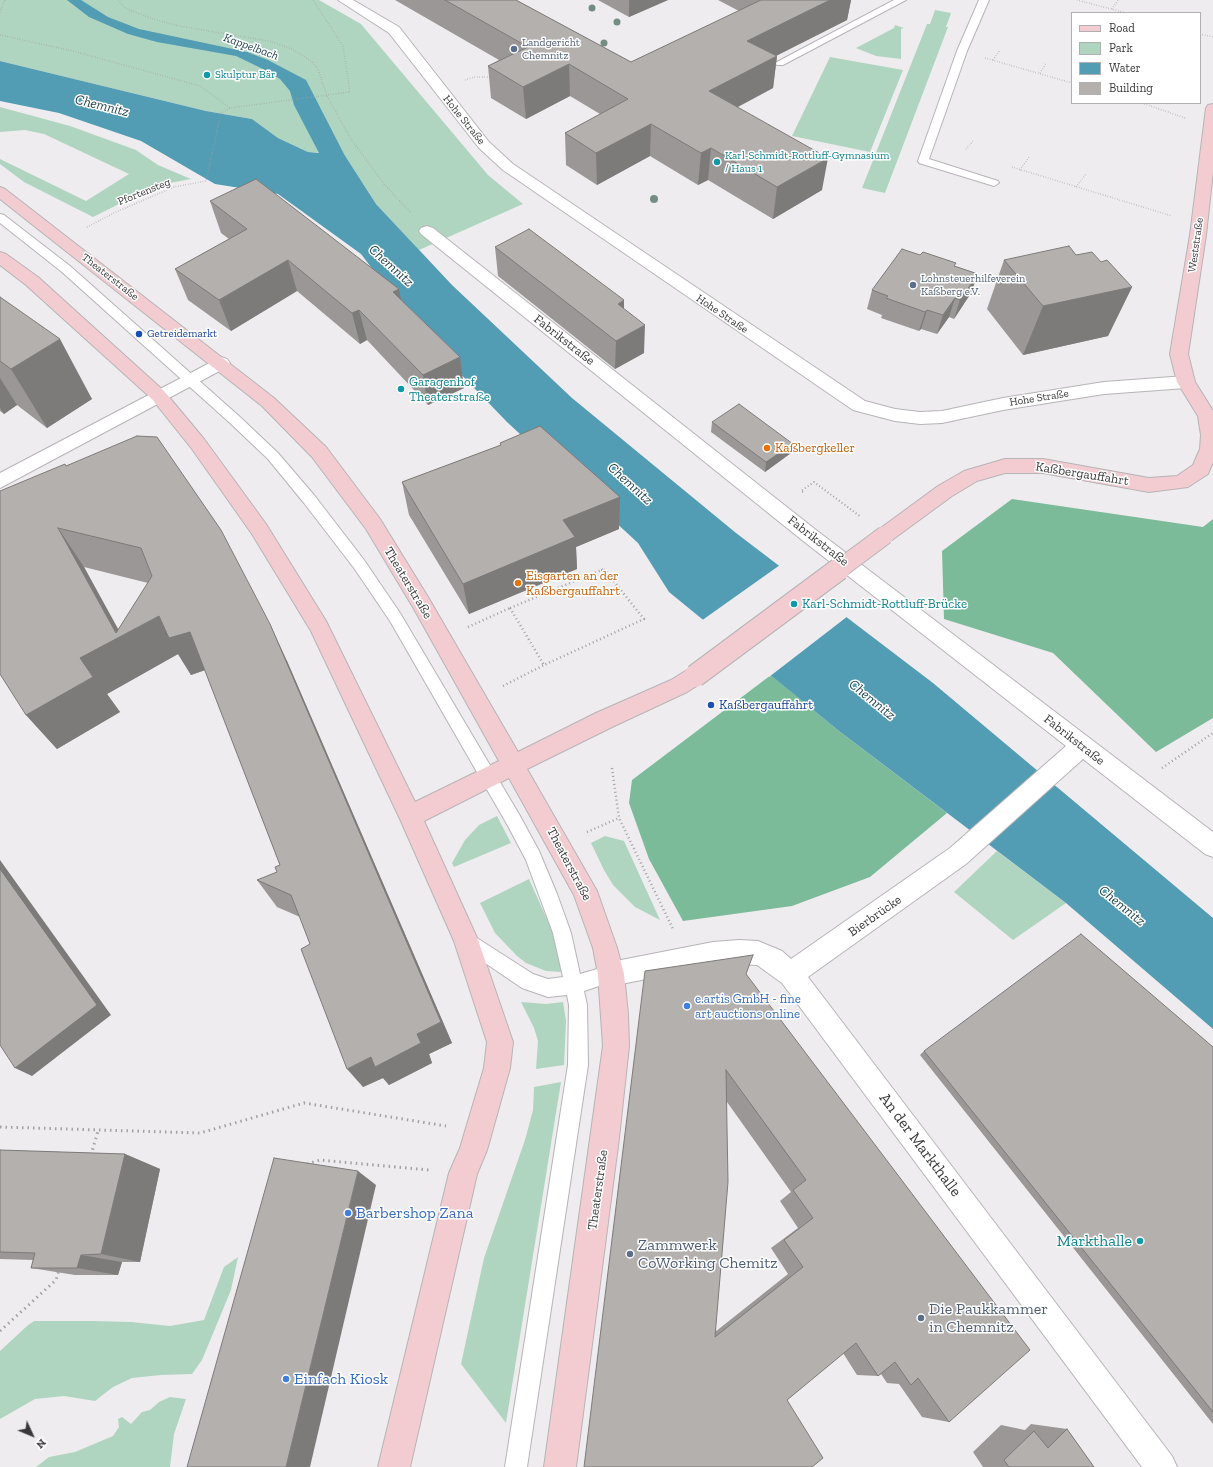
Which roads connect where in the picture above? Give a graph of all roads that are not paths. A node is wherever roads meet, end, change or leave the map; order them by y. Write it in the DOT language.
graph roads {
  1 [pos="344,0"];
  2 [pos="901,0"];
  3 [pos="984,0"];
  4 [pos="780,63"];
  5 [pos="1213,108"];
  6 [pos="994,183"];
  7 [pos="0,192"];
  8 [pos="0,217"];
  9 [pos="428,231"];
  10 [pos="0,257"];
  11 [pos="221,363"];
  12 [pos="190,380"];
  13 [pos="1186,382"];
  14 [pos="158,396"];
  15 [pos="1210,416"];
  16 [pos="0,481"];
  17 [pos="1082,746"];
  18 [pos="514,766"];
  19 [pos="489,778"];
  20 [pos="410,816"];
  21 [pos="1213,846"];
  22 [pos="466,940"];
  23 [pos="611,974"];
  24 [pos="791,974"];
  25 [pos="574,985"];
  26 [pos="394,1467"];
  27 [pos="516,1467"];
  28 [pos="560,1467"];
  29 [pos="1161,1467"];
  1 -- 13 [label="street, Hohe Straße"];
  2 -- 4 [label="lane"];
  3 -- 6 [label="lane"];
  5 -- 13 [label="main road, Weststraße"];
  7 -- 11 [label="main road, Theaterstraße"];
  8 -- 12 [label="lane"];
  9 -- 17 [label="street, Fabrikstraße"];
  10 -- 14 [label="main road"];
  11 -- 12 [label="street"];
  11 -- 18 [label="main road, Theaterstraße"];
  12 -- 14 [label="street"];
  12 -- 19 [label="lane"];
  13 -- 15 [label="main road, Kaßbergauffahrt"];
  14 -- 16 [label="street"];
  14 -- 20 [label="main road"];
  15 -- 18 [label="main road, Kaßbergauffahrt, bridge"];
  17 -- 21 [label="street, Fabrikstraße"];
  17 -- 24 [label="street, Bierbrücke"];
  18 -- 19 [label="main road, Kaßbergauffahrt"];
  18 -- 23 [label="main road, Theaterstraße"];
  19 -- 20 [label="main road, Kaßbergauffahrt"];
  19 -- 25 [label="lane"];
  20 -- 22 [label="main road"];
  22 -- 25 [label="lane"];
  22 -- 26 [label="main road"];
  23 -- 24 [label="street, An der Markthalle"];
  23 -- 25 [label="lane"];
  23 -- 28 [label="main road, Theaterstraße"];
  24 -- 29 [label="street, An der Markthalle"];
  25 -- 27 [label="lane"];
}
